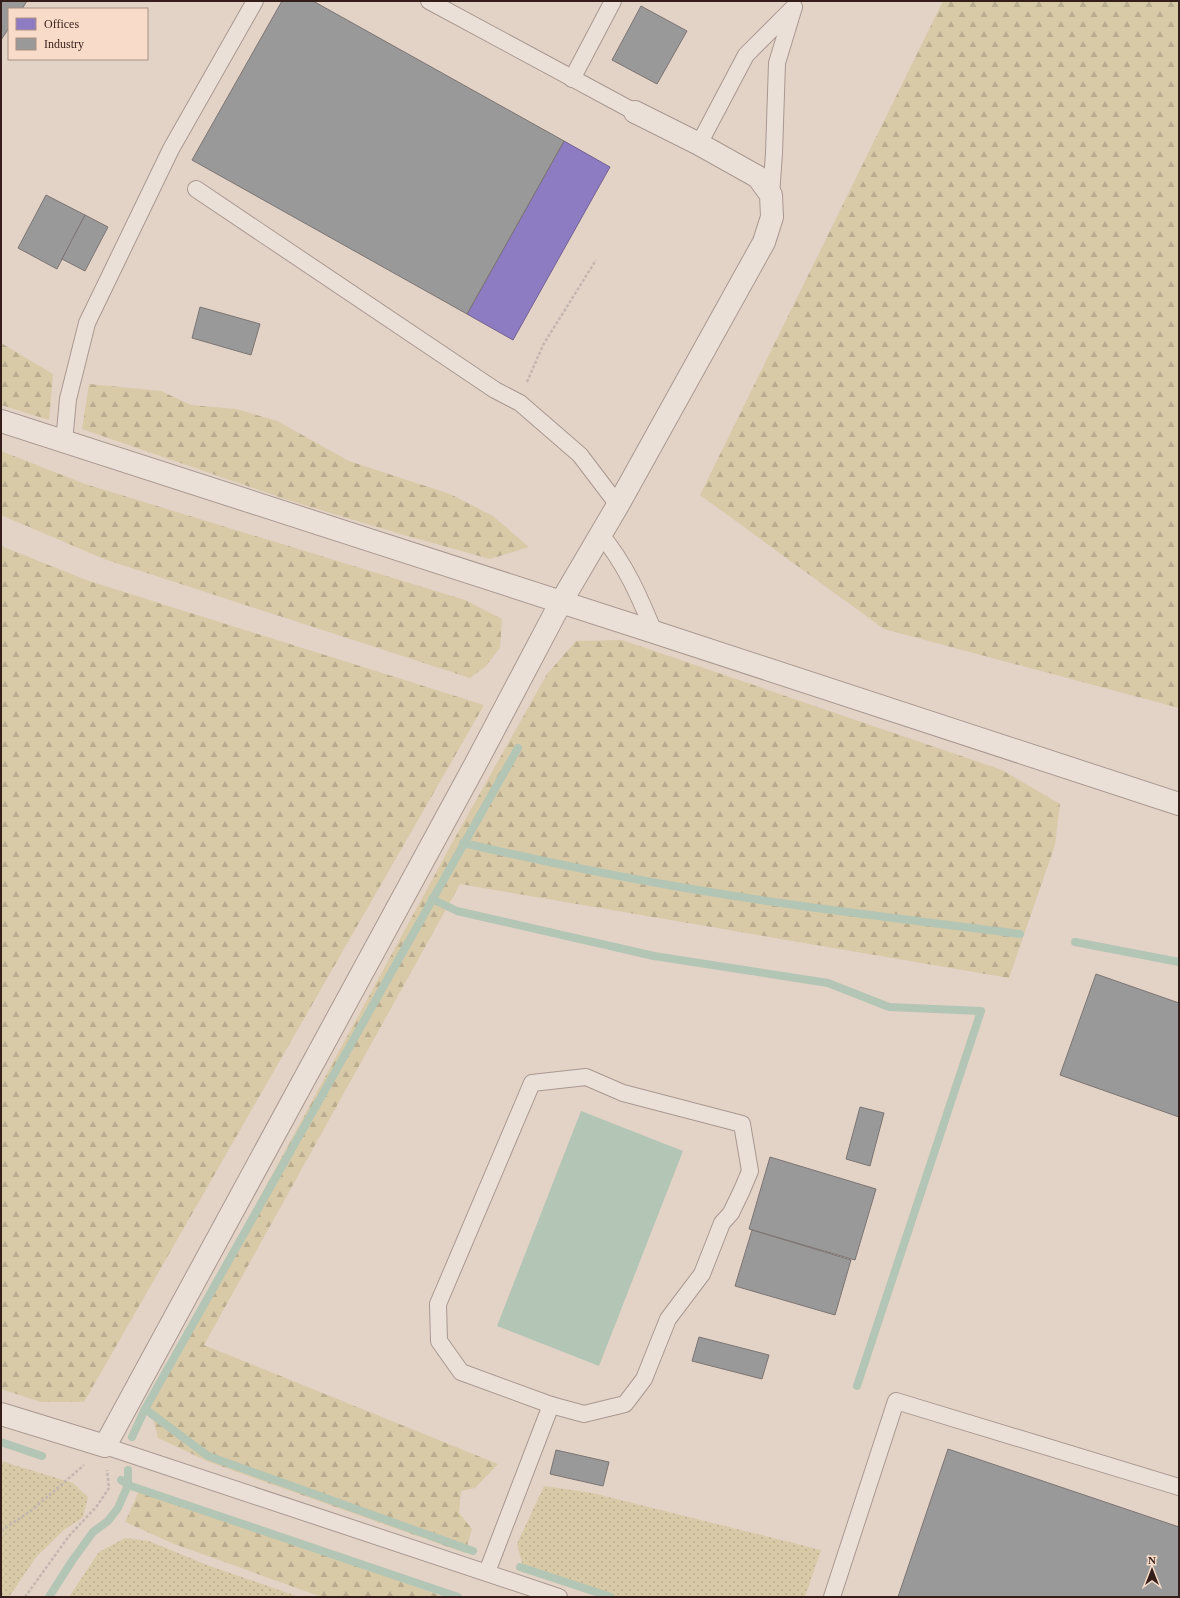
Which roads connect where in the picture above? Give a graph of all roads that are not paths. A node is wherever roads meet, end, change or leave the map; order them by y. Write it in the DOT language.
graph roads {
  1 [pos="254,1"];
  2 [pos="429,1"];
  3 [pos="613,1"];
  4 [pos="796,4"];
  5 [pos="572,79"];
  6 [pos="636,112"];
  7 [pos="698,144"];
  8 [pos="196,189"];
  9 [pos="771,195"];
  10 [pos="1,421"];
  11 [pos="64,442"];
  12 [pos="618,505"];
  13 [pos="601,535"];
  14 [pos="561,602"];
  15 [pos="654,632"];
  16 [pos="1179,804"];
  17 [pos="551,1405"];
  18 [pos="1,1414"];
  19 [pos="105,1446"];
  20 [pos="1179,1486"];
  21 [pos="487,1572"];
  22 [pos="558,1597"];
  23 [pos="832,1597"];
  1 -- 11 [label="lane"];
  2 -- 5 [label="lane"];
  3 -- 5 [label="lane"];
  4 -- 7 [label="lane"];
  4 -- 9 [label="lane"];
  5 -- 6 [label="lane"];
  6 -- 7 [label="street"];
  7 -- 9 [label="street"];
  8 -- 12 [label="lane"];
  9 -- 12 [label="street"];
  10 -- 11 [label="street"];
  11 -- 14 [label="street"];
  12 -- 13 [label="street"];
  13 -- 14 [label="street"];
  13 -- 15 [label="lane"];
  14 -- 15 [label="street"];
  14 -- 19 [label="street"];
  15 -- 16 [label="street"];
  17 -- 17 [label="lane"];
  17 -- 21 [label="lane"];
  18 -- 19 [label="street"];
  19 -- 21 [label="lane"];
  20 -- 23 [label="lane"];
  21 -- 22 [label="lane"];
}
